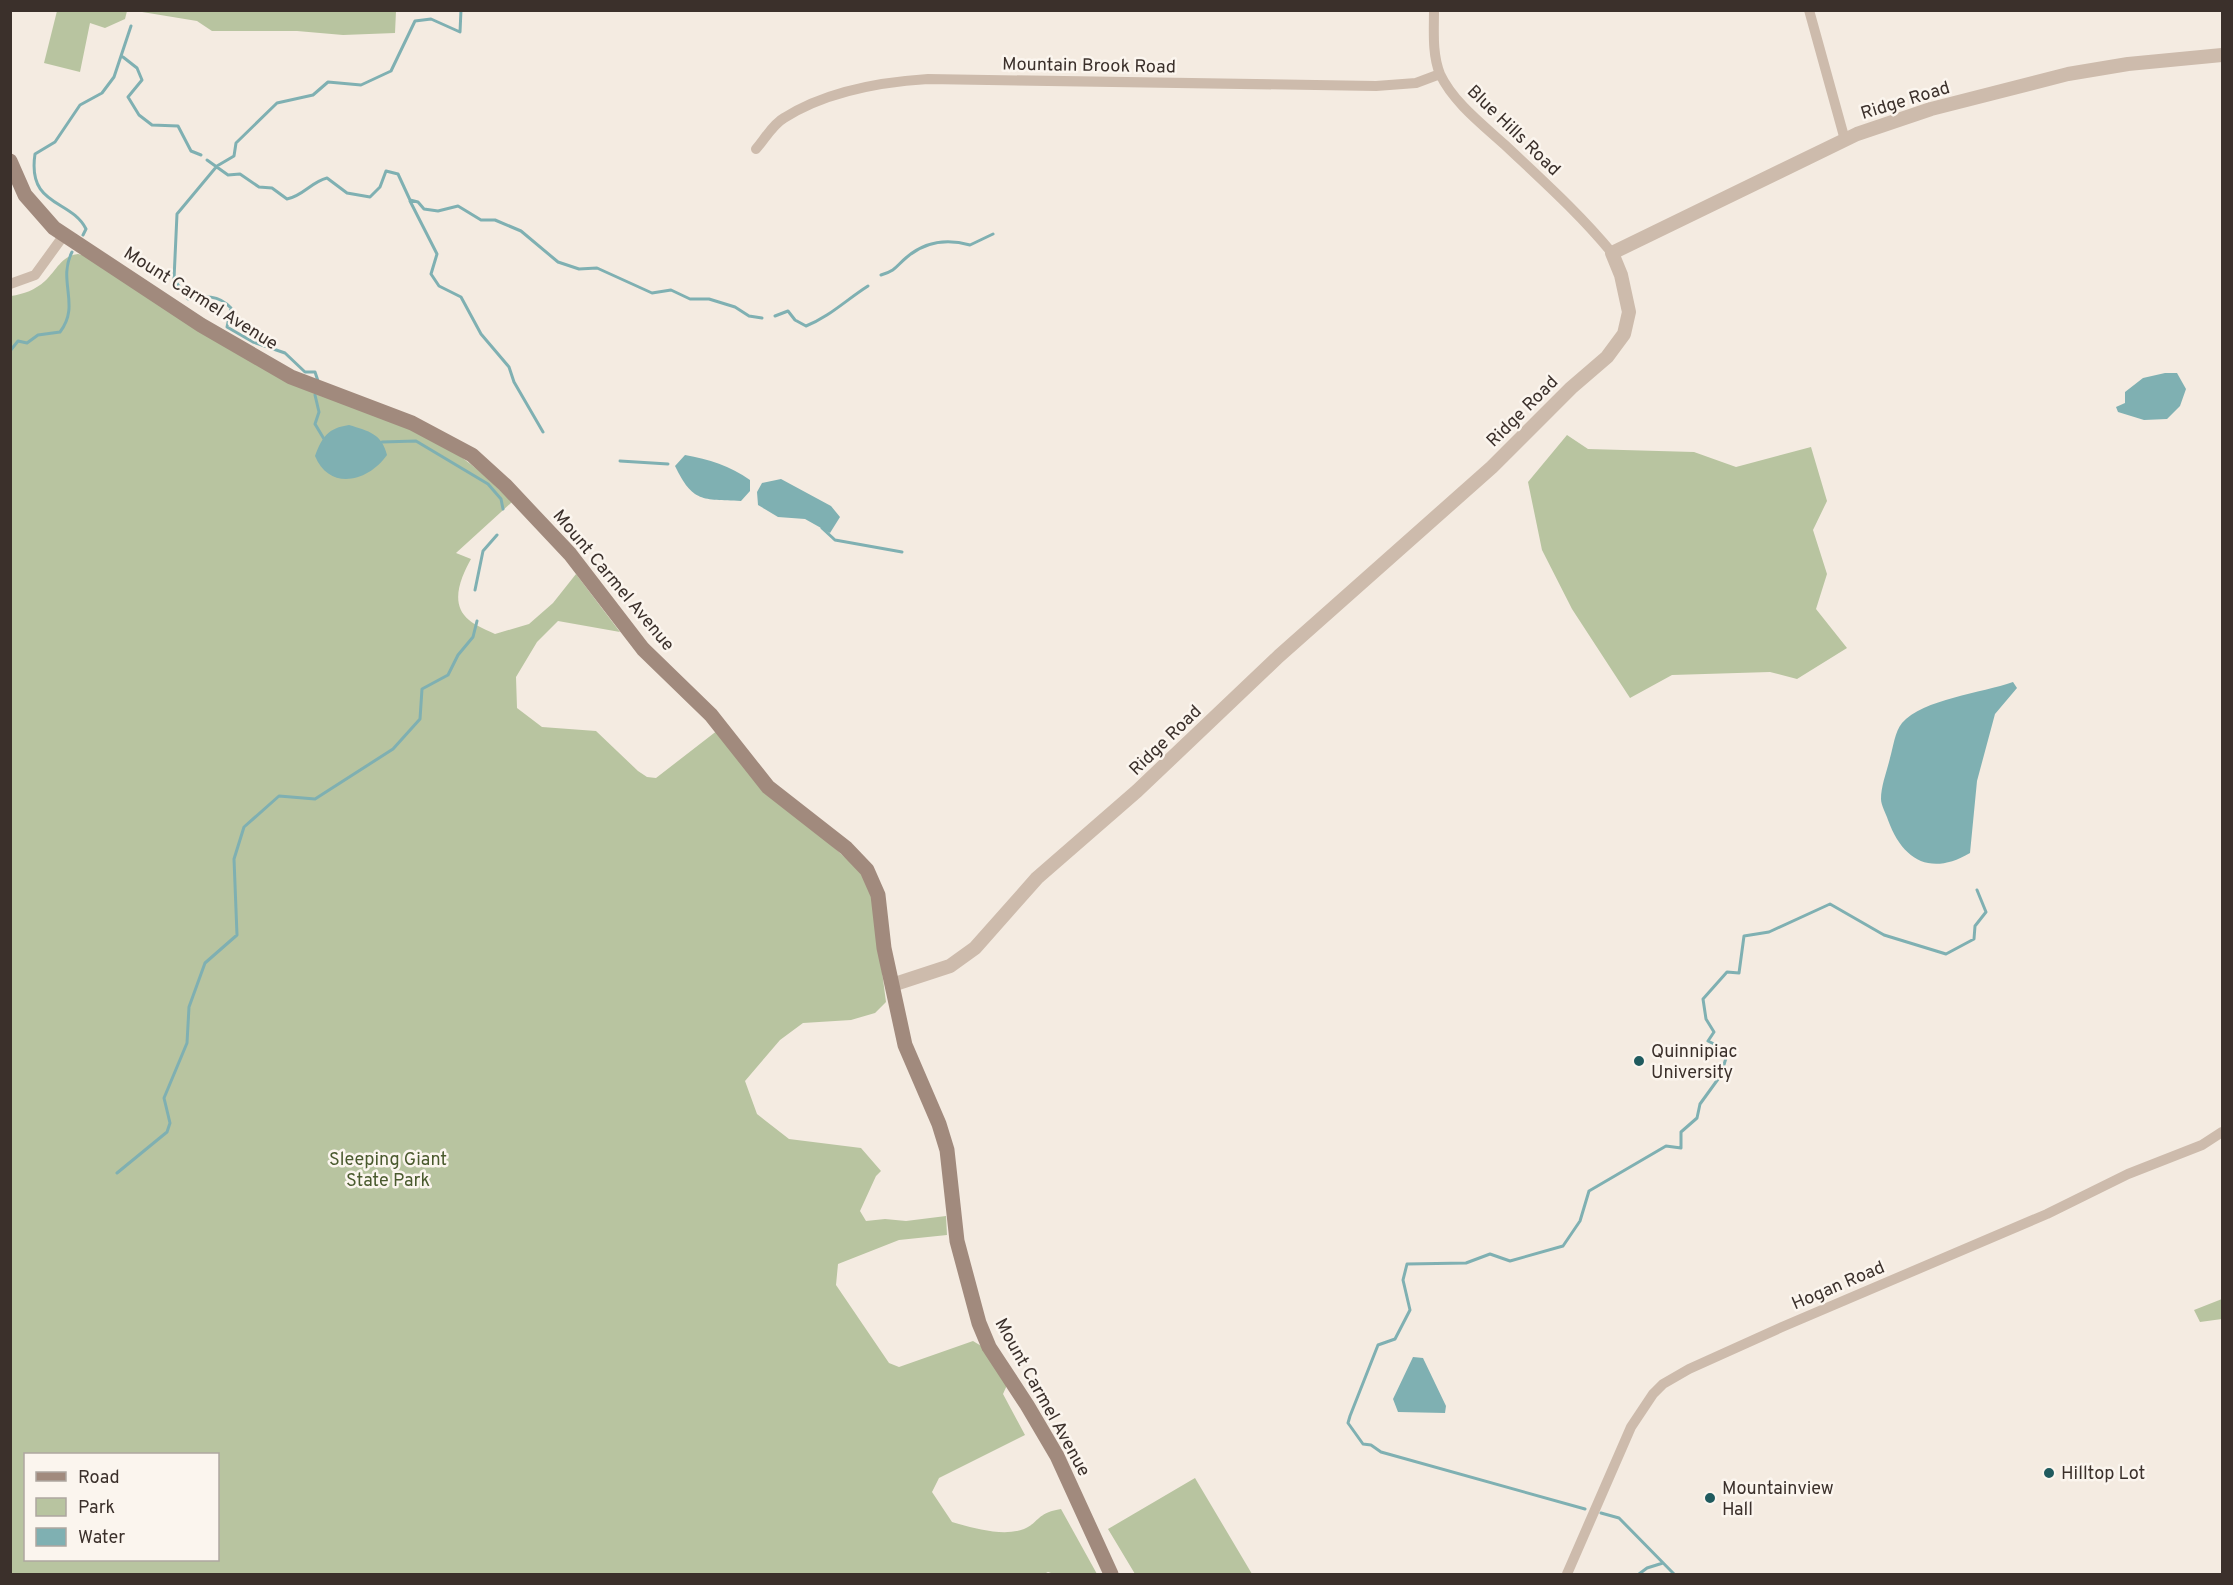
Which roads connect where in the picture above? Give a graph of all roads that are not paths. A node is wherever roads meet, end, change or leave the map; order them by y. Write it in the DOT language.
graph roads {
  1 [pos="1434,10"];
  2 [pos="1809,10"];
  3 [pos="2223,55"];
  4 [pos="1440,74"];
  5 [pos="1845,140"];
  6 [pos="756,149"];
  7 [pos="10,161"];
  8 [pos="64,235"];
  9 [pos="1612,253"];
  10 [pos="10,284"];
  11 [pos="892,985"];
  12 [pos="2223,1132"];
  13 [pos="1111,1575"];
  14 [pos="1568,1575"];
  1 -- 4 [label="street, Blue Hills Road"];
  2 -- 5 [label="street"];
  3 -- 5 [label="street, Ridge Road"];
  4 -- 6 [label="street, Mountain Brook Road"];
  4 -- 9 [label="street, Blue Hills Road"];
  5 -- 9 [label="street, Ridge Road"];
  7 -- 8 [label="main road, Mount Carmel Avenue"];
  8 -- 10 [label="street"];
  8 -- 11 [label="main road, Mount Carmel Avenue"];
  9 -- 11 [label="street, Ridge Road"];
  11 -- 13 [label="main road, Mount Carmel Avenue"];
  12 -- 14 [label="street, Hogan Road"];
}
